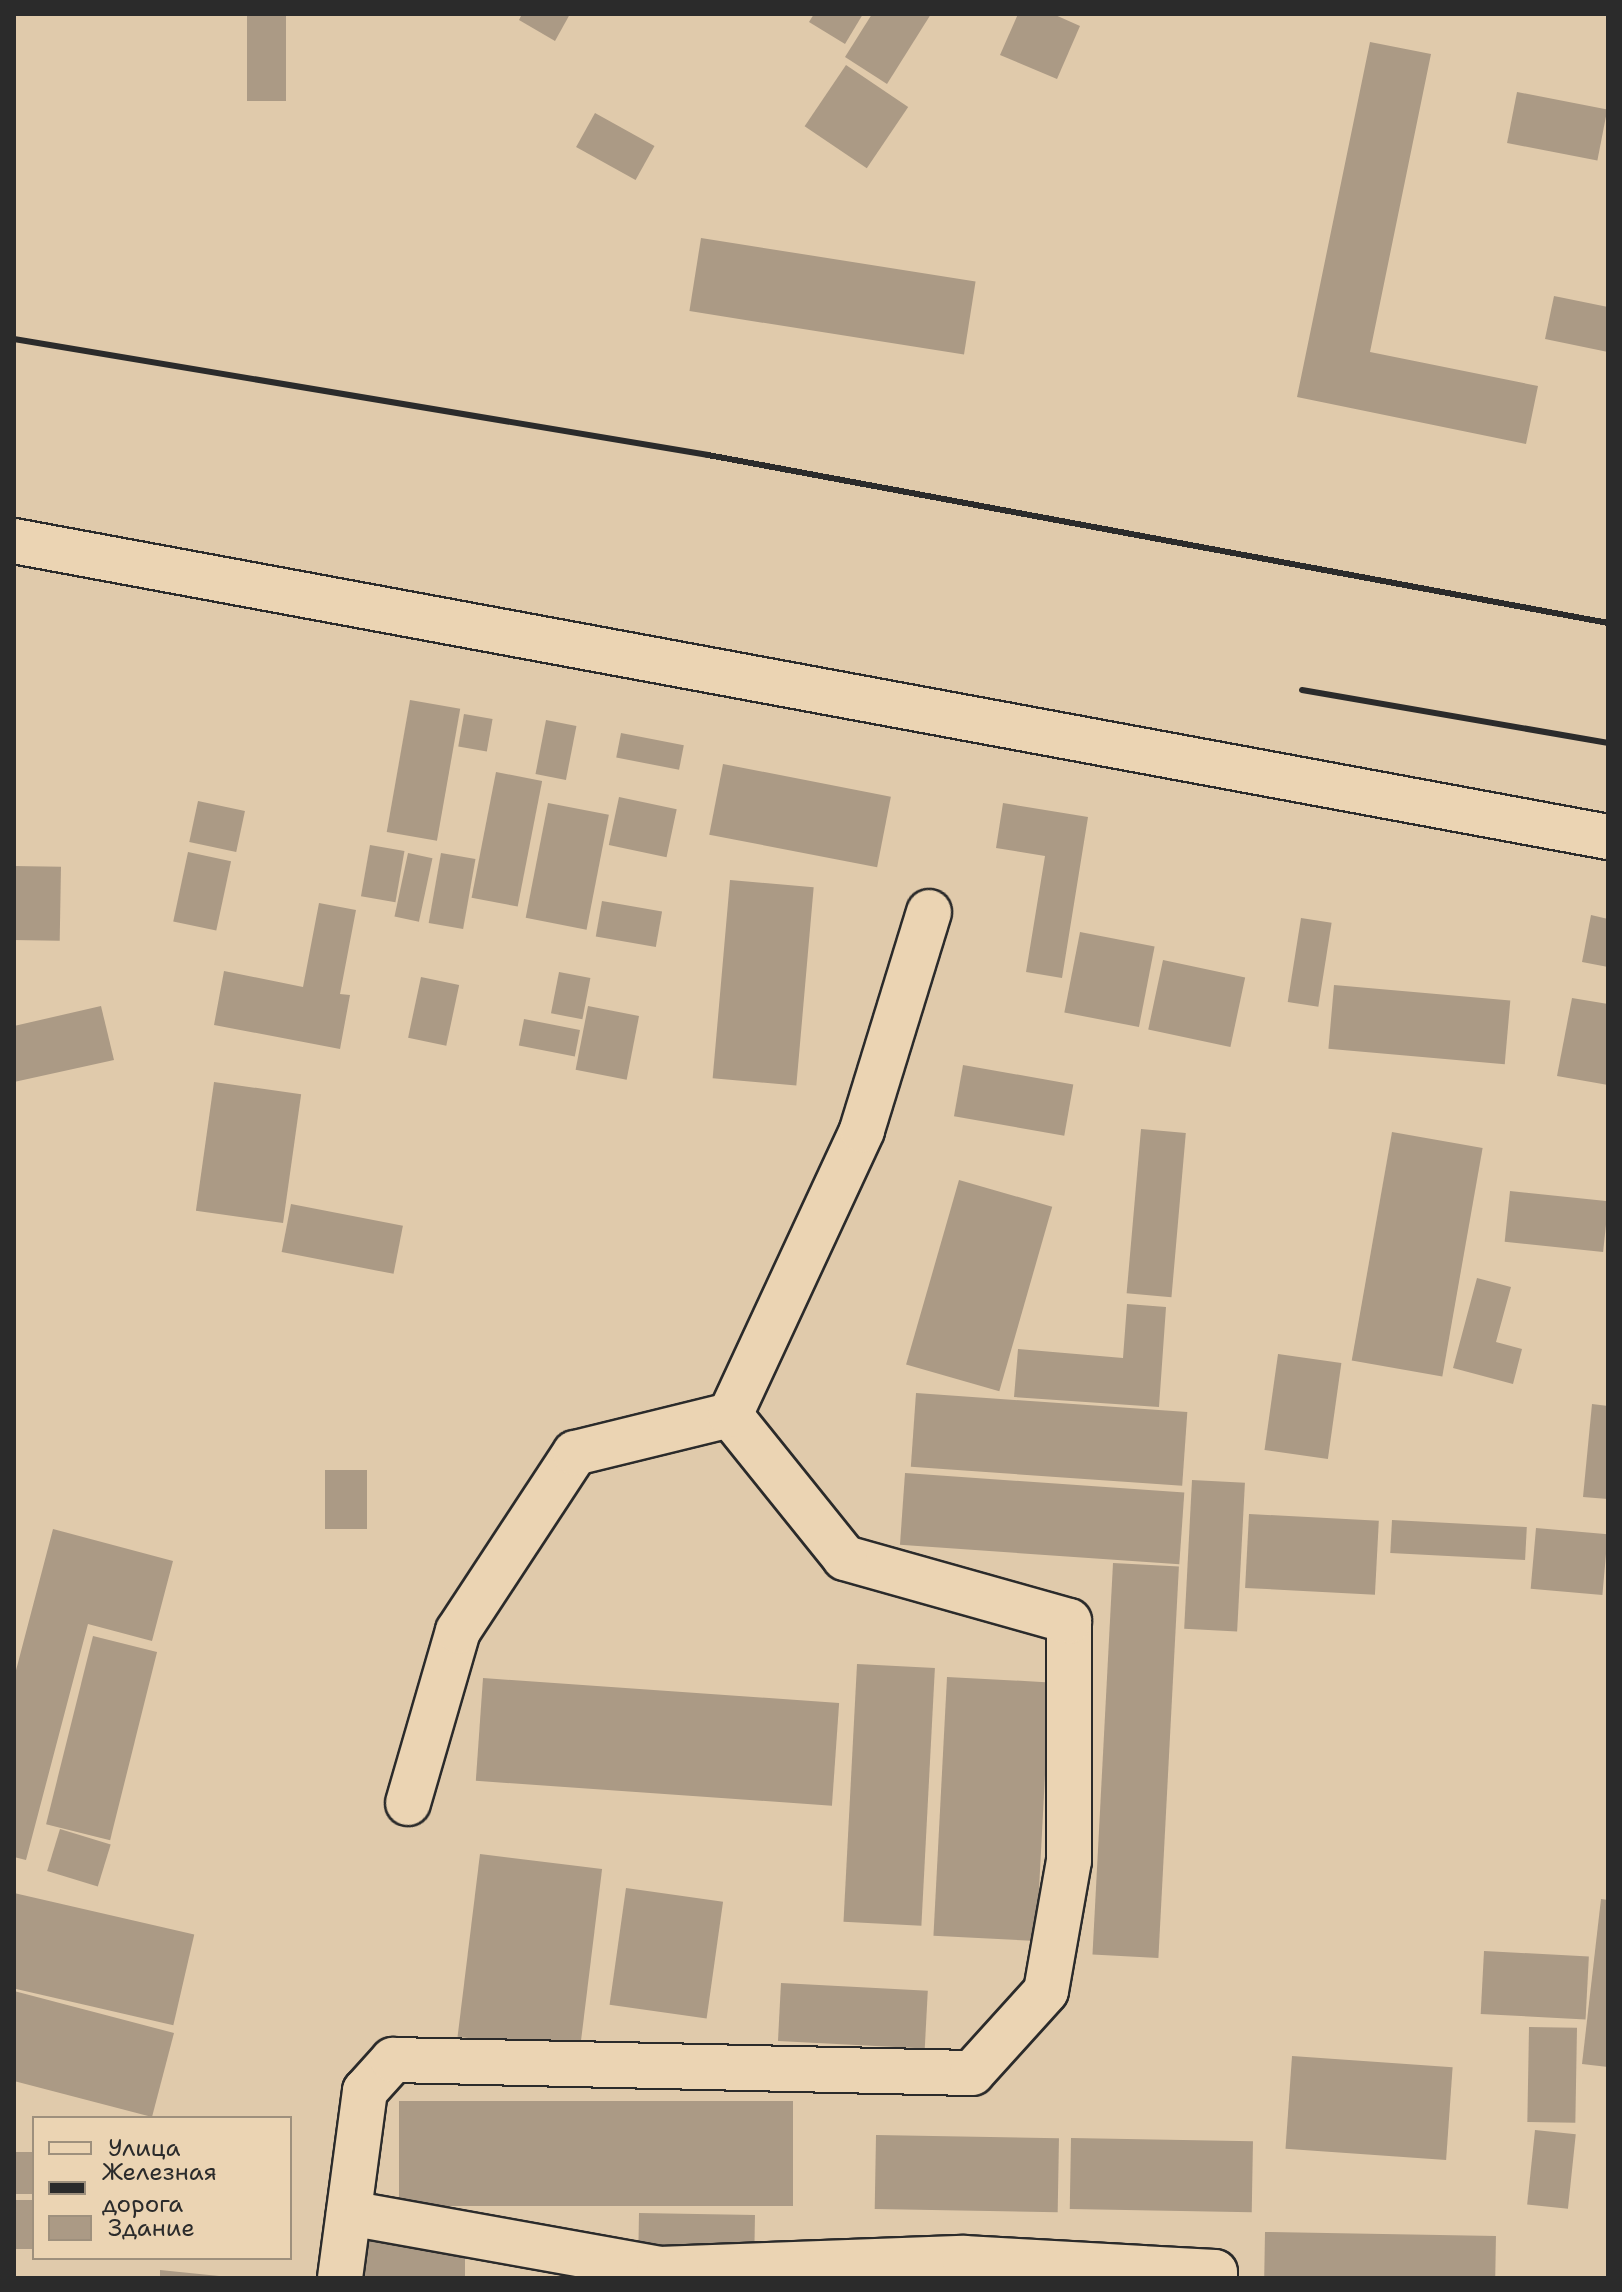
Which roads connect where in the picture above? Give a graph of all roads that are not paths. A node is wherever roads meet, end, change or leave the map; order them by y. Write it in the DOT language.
graph roads {
  1 [pos="14,541"];
  2 [pos="1608,837"];
  3 [pos="929,912"];
  4 [pos="730,1415"];
  5 [pos="408,1803"];
  6 [pos="349,2213"];
  7 [pos="654,2274"];
  8 [pos="340,2278"];
  9 [pos="1215,2278"];
  1 -- 2 [label="street"];
  3 -- 4 [label="street"];
  4 -- 5 [label="street"];
  4 -- 6 [label="street"];
  6 -- 7 [label="street"];
  6 -- 8 [label="street"];
  7 -- 9 [label="street"];
}
